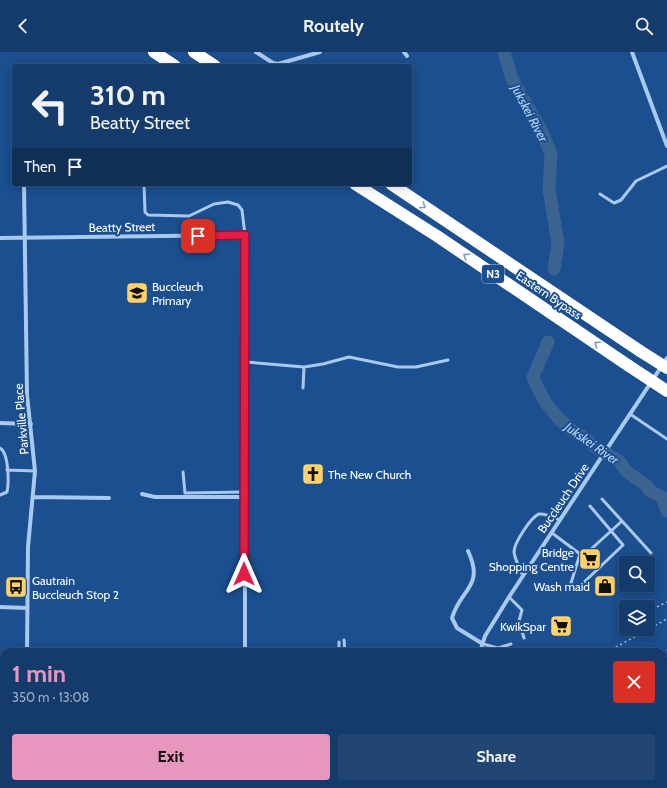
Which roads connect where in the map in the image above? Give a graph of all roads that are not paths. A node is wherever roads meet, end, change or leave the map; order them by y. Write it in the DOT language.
graph roads {
  1 [pos="154,52"];
  2 [pos="194,52"];
  3 [pos="256,52"];
  4 [pos="320,52"];
  5 [pos="404,52"];
  6 [pos="632,52"];
  7 [pos="407,56"];
  8 [pos="172,64"];
  9 [pos="212,64"];
  10 [pos="667,146"];
  11 [pos="667,166"];
  12 [pos="24,186"];
  13 [pos="144,186"];
  14 [pos="358,186"];
  15 [pos="394,186"];
  16 [pos="600,194"];
  17 [pos="245,235"];
  18 [pos="0,238"];
  19 [pos="25,238"];
  20 [pos="667,358"];
  21 [pos="448,360"];
  22 [pos="246,362"];
  23 [pos="304,367"];
  24 [pos="667,368"];
  25 [pos="303,388"];
  26 [pos="667,391"];
  27 [pos="630,414"];
  28 [pos="0,423"];
  29 [pos="31,424"];
  30 [pos="667,439"];
  31 [pos="0,448"];
  32 [pos="7,470"];
  33 [pos="35,471"];
  34 [pos="183,472"];
  35 [pos="142,494"];
  36 [pos="0,495"];
  37 [pos="244,495"];
  38 [pos="34,497"];
  39 [pos="109,498"];
  40 [pos="602,498"];
  41 [pos="590,506"];
  42 [pos="560,520"];
  43 [pos="622,521"];
  44 [pos="612,531"];
  45 [pos="552,533"];
  46 [pos="468,551"];
  47 [pos="651,553"];
  48 [pos="580,554"];
  49 [pos="523,576"];
  50 [pos="509,597"];
  51 [pos="0,608"];
  52 [pos="27,608"];
  53 [pos="524,638"];
  54 [pos="344,640"];
  55 [pos="339,642"];
  56 [pos="483,644"];
  57 [pos="512,644"];
  58 [pos="27,648"];
  59 [pos="244,648"];
  60 [pos="339,648"];
  61 [pos="344,648"];
  62 [pos="482,648"];
  1 -- 8 [label="highway"];
  2 -- 9 [label="highway"];
  3 -- 4 [label="street"];
  5 -- 7 [label="street"];
  6 -- 10 [label="street"];
  11 -- 16 [label="lane"];
  12 -- 19 [label="street, Parkville Place"];
  13 -- 17 [label="lane"];
  26 -- 14 [label="highway, Eastern Bypass / N3, one-way, bridge"];
  15 -- 24 [label="highway, Eastern Bypass / N3, one-way, bridge"];
  17 -- 19 [label="street, Beatty Street"];
  17 -- 22 [label="street"];
  18 -- 19 [label="street, Beatty Street"];
  19 -- 29 [label="street, Parkville Place"];
  20 -- 27 [label="street, Buccleuch Drive"];
  21 -- 23 [label="lane"];
  22 -- 23 [label="lane"];
  22 -- 37 [label="street"];
  23 -- 25 [label="lane"];
  27 -- 30 [label="lane"];
  27 -- 42 [label="street, Buccleuch Drive"];
  28 -- 29 [label="street"];
  29 -- 33 [label="street, Parkville Place"];
  31 -- 32 [label="lane"];
  32 -- 33 [label="lane"];
  32 -- 36 [label="lane"];
  33 -- 38 [label="street, Parkville Place"];
  34 -- 37 [label="lane"];
  35 -- 37 [label="street"];
  37 -- 59 [label="street"];
  38 -- 39 [label="street"];
  38 -- 52 [label="street, Parkville Place"];
  40 -- 43 [label="lane"];
  41 -- 44 [label="lane"];
  42 -- 45 [label="street, Buccleuch Drive"];
  42 -- 49 [label="lane"];
  43 -- 44 [label="lane"];
  43 -- 47 [label="lane"];
  44 -- 48 [label="lane"];
  44 -- 48 [label="lane"];
  45 -- 48 [label="lane"];
  45 -- 49 [label="street, Buccleuch Drive"];
  46 -- 56 [label="street"];
  49 -- 50 [label="street, Buccleuch Drive"];
  50 -- 53 [label="lane"];
  50 -- 56 [label="street, Buccleuch Drive"];
  51 -- 52 [label="street"];
  52 -- 58 [label="street, Parkville Place"];
  54 -- 61 [label="lane"];
  55 -- 60 [label="lane"];
  56 -- 57 [label="lane"];
  56 -- 62 [label="street, Buccleuch Drive"];
}
